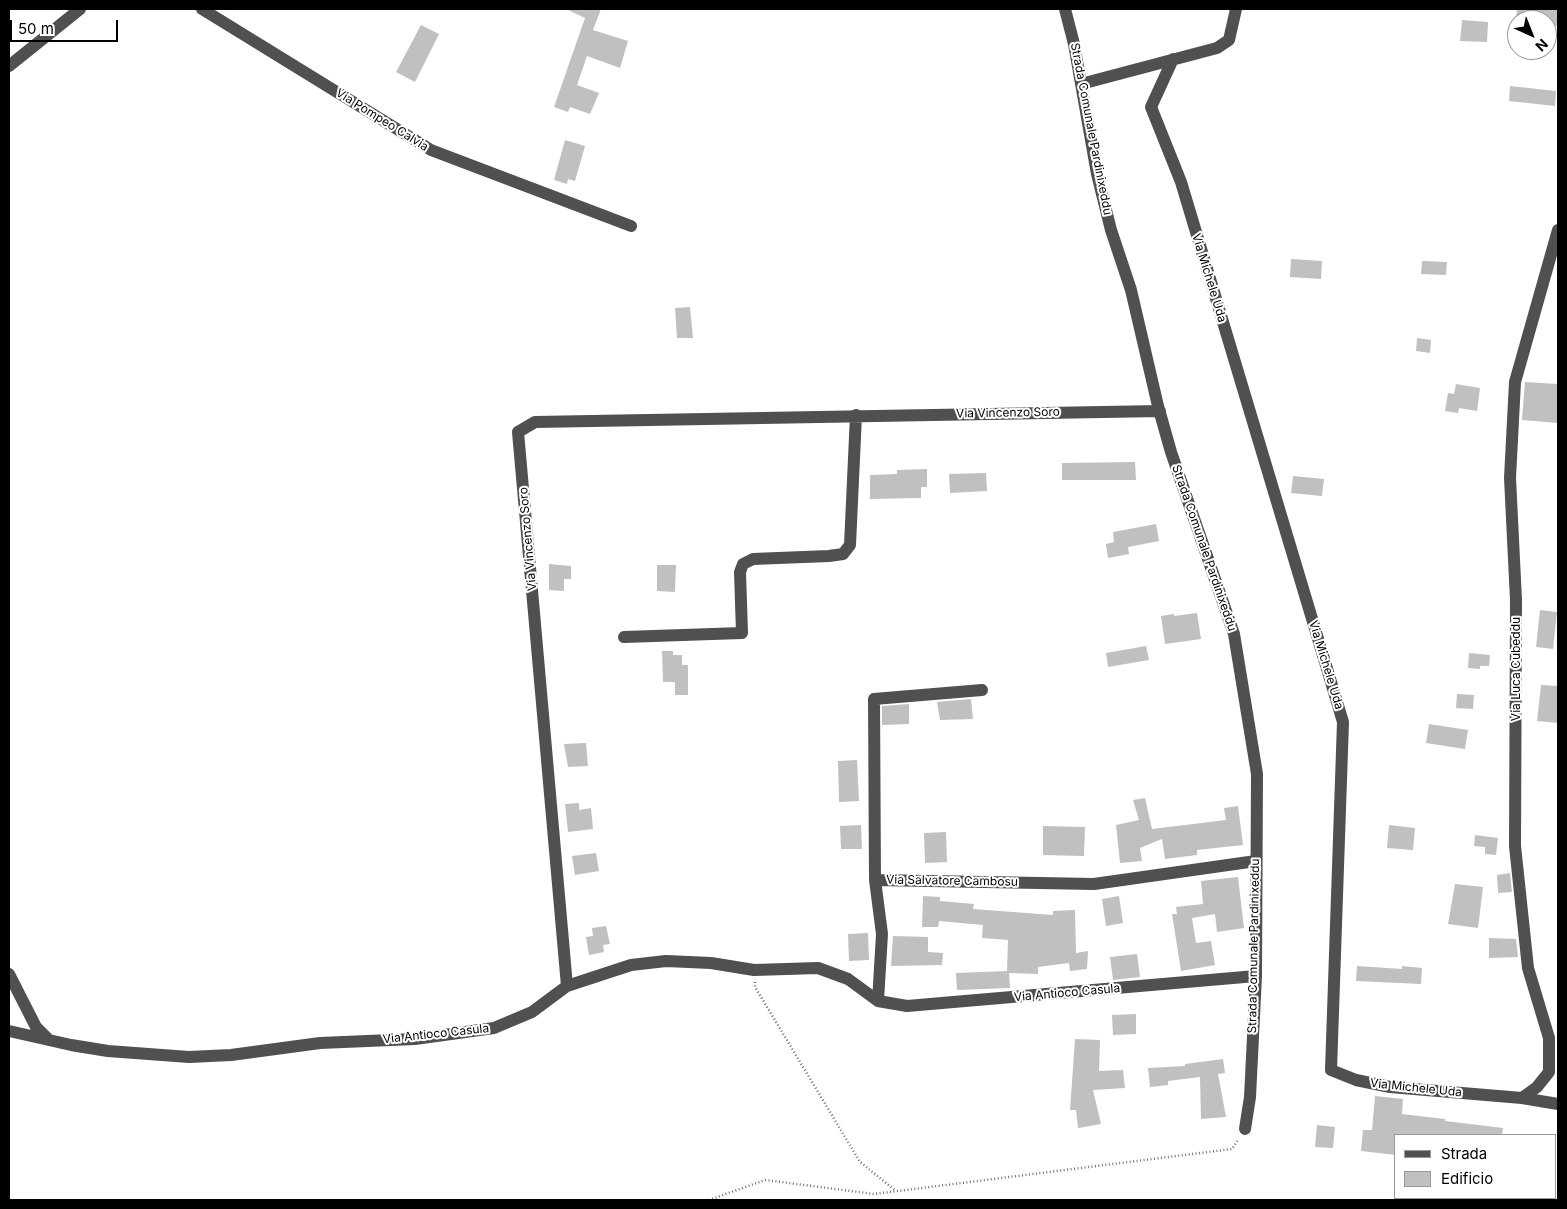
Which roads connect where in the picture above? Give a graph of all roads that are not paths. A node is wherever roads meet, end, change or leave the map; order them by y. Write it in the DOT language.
graph roads {
  1 [pos="80,9"];
  2 [pos="202,9"];
  3 [pos="1065,9"];
  4 [pos="1236,9"];
  5 [pos="1173,59"];
  6 [pos="9,66"];
  7 [pos="1081,84"];
  8 [pos="631,226"];
  9 [pos="1558,230"];
  10 [pos="1160,410"];
  11 [pos="856,415"];
  12 [pos="624,637"];
  13 [pos="982,690"];
  14 [pos="1256,861"];
  15 [pos="875,880"];
  16 [pos="9,974"];
  17 [pos="1256,976"];
  18 [pos="567,986"];
  19 [pos="878,1002"];
  20 [pos="9,1031"];
  21 [pos="49,1040"];
  22 [pos="1522,1098"];
  23 [pos="1558,1104"];
  24 [pos="1245,1129"];
  1 -- 6 [label="street"];
  2 -- 8 [label="street, Via Pompeo Calvia"];
  3 -- 7 [label="street, Strada Comunale Pardinixeddu"];
  4 -- 5 [label="street"];
  5 -- 7 [label="street"];
  5 -- 22 [label="street, Via Michele Uda"];
  7 -- 10 [label="street, Strada Comunale Pardinixeddu"];
  9 -- 22 [label="street, Via Luca Cubeddu"];
  10 -- 11 [label="street, Via Vincenzo Soro"];
  10 -- 14 [label="street, Strada Comunale Pardinixeddu"];
  11 -- 12 [label="street"];
  11 -- 18 [label="street, Via Vincenzo Soro"];
  13 -- 15 [label="street, Via Salvatore Cambosu"];
  14 -- 15 [label="street, Via Salvatore Cambosu"];
  14 -- 17 [label="street, Strada Comunale Pardinixeddu"];
  15 -- 19 [label="street"];
  16 -- 21 [label="street"];
  17 -- 19 [label="street, Via Antioco Casula"];
  17 -- 24 [label="street, Strada Comunale Pardinixeddu"];
  18 -- 19 [label="street, Via Antioco Casula"];
  18 -- 21 [label="street, Via Antioco Casula"];
  20 -- 21 [label="street"];
  22 -- 23 [label="street, Via Michele Uda"];
}
